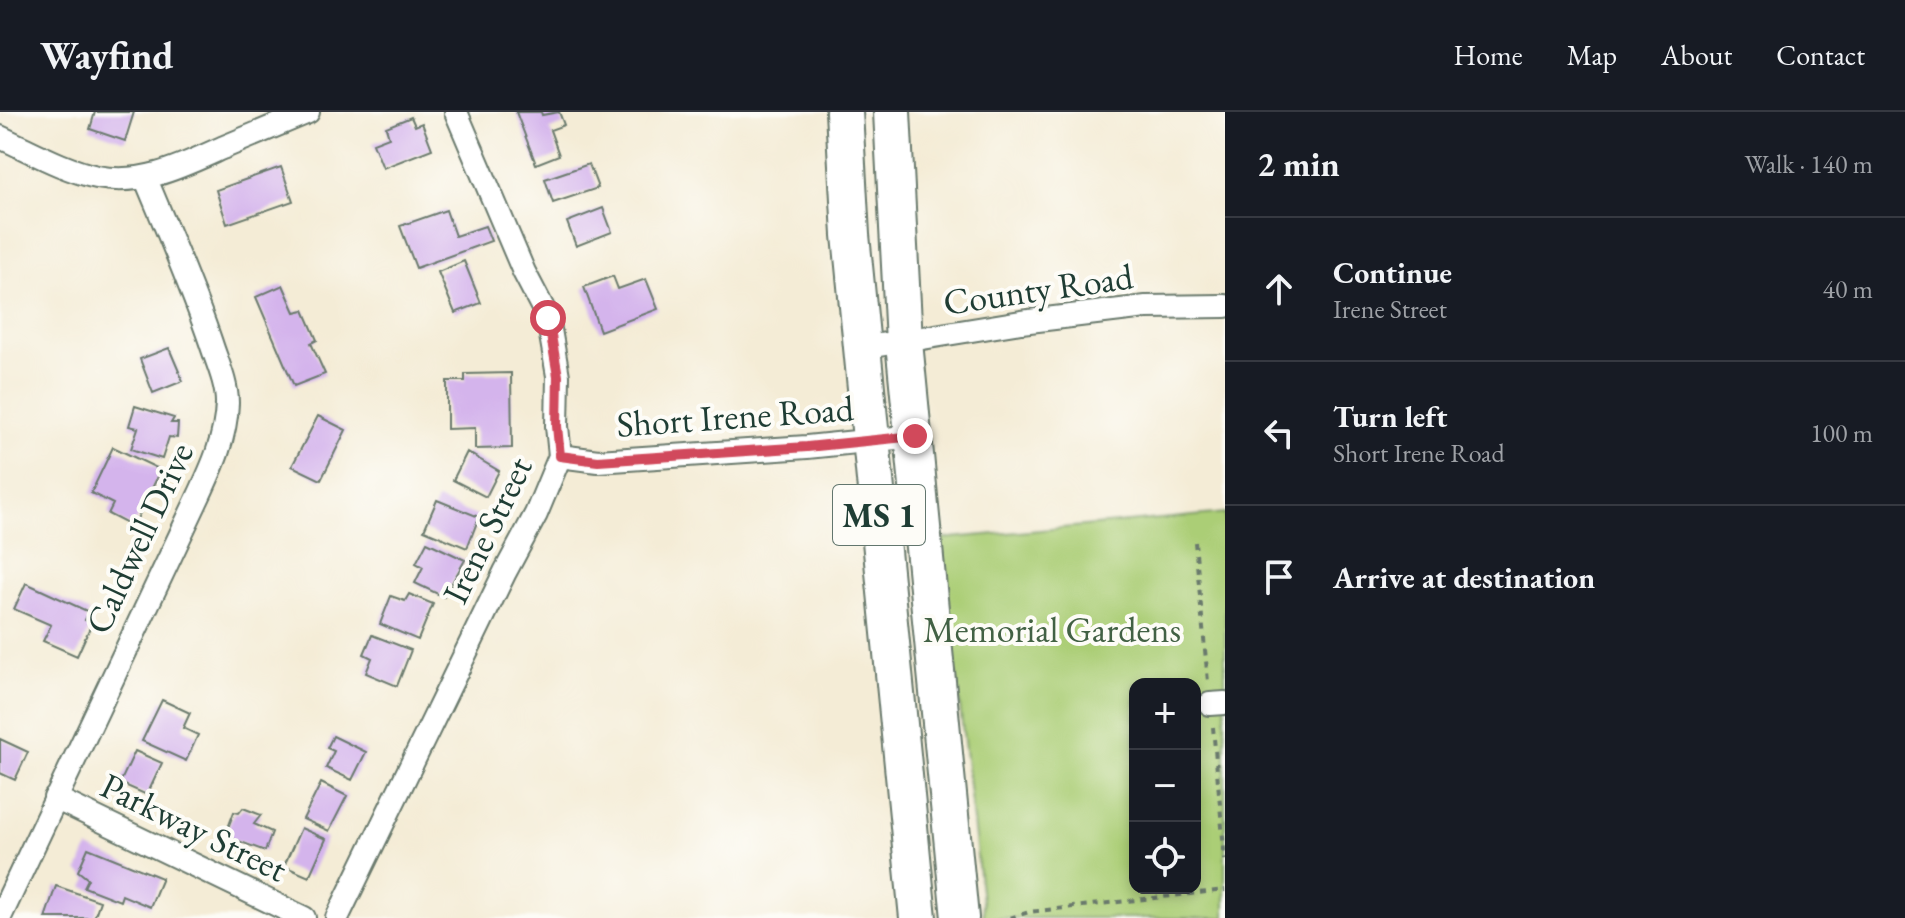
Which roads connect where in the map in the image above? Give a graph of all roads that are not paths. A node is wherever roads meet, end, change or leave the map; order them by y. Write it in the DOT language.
graph roads {
  1 [pos="308,112"];
  2 [pos="456,112"];
  3 [pos="844,112"];
  4 [pos="892,112"];
  5 [pos="0,137"];
  6 [pos="145,177"];
  7 [pos="1225,306"];
  8 [pos="904,342"];
  9 [pos="861,348"];
  10 [pos="915,436"];
  11 [pos="872,440"];
  12 [pos="560,456"];
  13 [pos="55,798"];
  14 [pos="0,917"];
  15 [pos="304,918"];
  16 [pos="337,918"];
  17 [pos="918,918"];
  18 [pos="960,918"];
  1 -- 6 [label="street"];
  2 -- 12 [label="street, Irene Street"];
  3 -- 9 [label="main road, MS 1"];
  4 -- 8 [label="main road, MS 1"];
  5 -- 6 [label="street"];
  6 -- 13 [label="street, Caldwell Drive"];
  7 -- 8 [label="street, County Road"];
  8 -- 9 [label="street, County Road"];
  8 -- 10 [label="main road, MS 1"];
  9 -- 11 [label="main road, MS 1"];
  10 -- 11 [label="street, Short Irene Road"];
  10 -- 18 [label="main road, MS 1"];
  11 -- 12 [label="street, Short Irene Road"];
  11 -- 17 [label="main road, MS 1"];
  12 -- 16 [label="street, Irene Street"];
  13 -- 14 [label="street, Caldwell Drive"];
  13 -- 15 [label="street, Parkway Street"];
}
